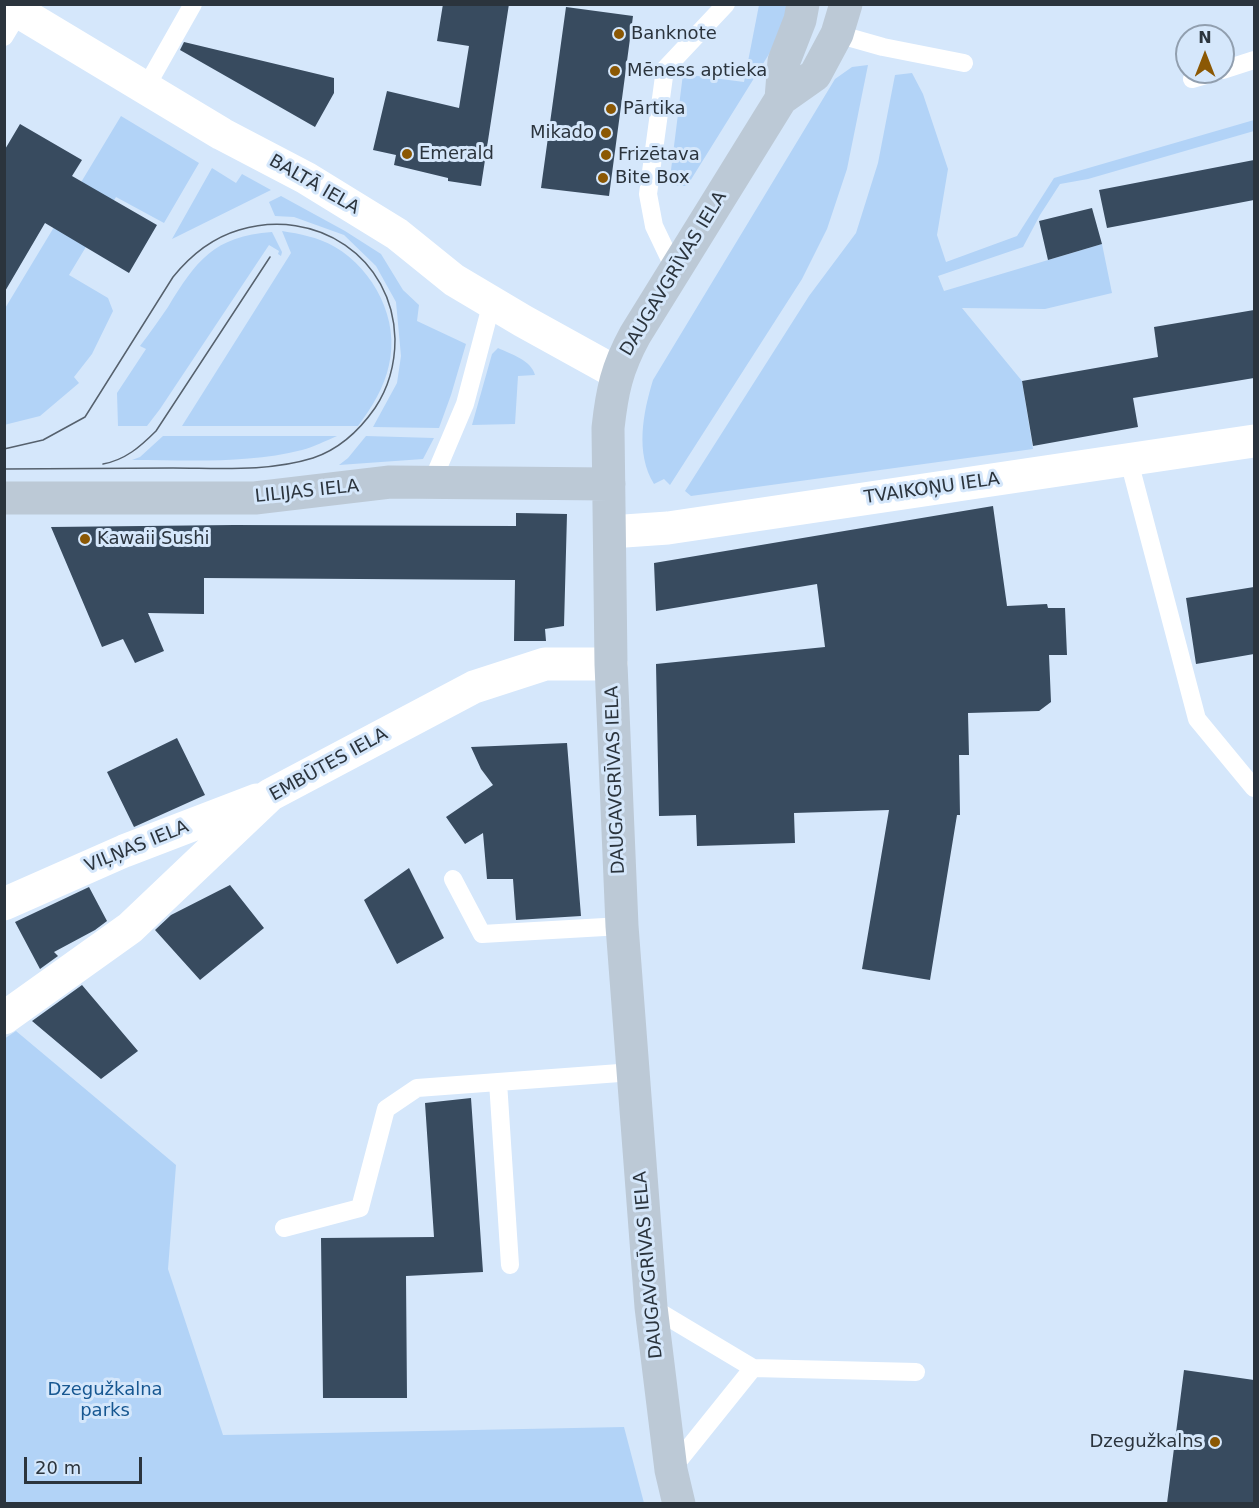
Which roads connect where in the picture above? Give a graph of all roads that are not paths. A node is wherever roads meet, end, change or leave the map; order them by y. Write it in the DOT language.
graph roads {
  1 [pos="193,4"];
  2 [pos="726,4"];
  3 [pos="803,4"];
  4 [pos="10,18"];
  5 [pos="841,19"];
  6 [pos="1254,60"];
  7 [pos="964,63"];
  8 [pos="1235,66"];
  9 [pos="146,87"];
  10 [pos="780,99"];
  11 [pos="675,270"];
  12 [pos="492,302"];
  13 [pos="616,373"];
  14 [pos="1254,441"];
  15 [pos="1129,461"];
  16 [pos="432,482"];
  17 [pos="609,484"];
  18 [pos="4,498"];
  19 [pos="610,532"];
  20 [pos="611,664"];
  21 [pos="1254,788"];
  22 [pos="270,795"];
  23 [pos="453,879"];
  24 [pos="4,904"];
  25 [pos="622,926"];
  26 [pos="4,1018"];
  27 [pos="633,1072"];
  28 [pos="498,1082"];
  29 [pos="284,1228"];
  30 [pos="510,1265"];
  31 [pos="651,1307"];
  32 [pos="753,1368"];
  33 [pos="916,1372"];
  34 [pos="671,1470"];
  35 [pos="679,1503"];
  1 -- 9 [label="lane"];
  2 -- 11 [label="lane"];
  3 -- 10 [label="main road, DAUGAVGRĪVAS IELA"];
  4 -- 9 [label="street, BALTĀ IELA"];
  5 -- 7 [label="lane"];
  5 -- 10 [label="main road, DAUGAVGRĪVAS IELA"];
  6 -- 8 [label="lane"];
  9 -- 12 [label="street, BALTĀ IELA"];
  10 -- 11 [label="main road, DAUGAVGRĪVAS IELA"];
  11 -- 13 [label="main road, DAUGAVGRĪVAS IELA"];
  12 -- 13 [label="street, BALTĀ IELA"];
  12 -- 16 [label="lane"];
  13 -- 17 [label="main road, DAUGAVGRĪVAS IELA"];
  14 -- 15 [label="street, TVAIKOŅU IELA"];
  15 -- 19 [label="street, TVAIKOŅU IELA"];
  15 -- 21 [label="lane"];
  16 -- 17 [label="main road, LILIJAS IELA"];
  16 -- 18 [label="main road, LILIJAS IELA"];
  17 -- 19 [label="main road, DAUGAVGRĪVAS IELA"];
  19 -- 20 [label="main road, DAUGAVGRĪVAS IELA"];
  20 -- 22 [label="street, EMBŪTES IELA"];
  20 -- 25 [label="main road, DAUGAVGRĪVAS IELA"];
  22 -- 24 [label="street, VIĻŅAS IELA"];
  22 -- 26 [label="street, EMBŪTES IELA"];
  23 -- 25 [label="lane"];
  25 -- 27 [label="main road, DAUGAVGRĪVAS IELA"];
  27 -- 28 [label="lane"];
  27 -- 31 [label="main road, DAUGAVGRĪVAS IELA"];
  28 -- 29 [label="lane"];
  28 -- 30 [label="lane"];
  31 -- 32 [label="lane"];
  31 -- 34 [label="main road, DAUGAVGRĪVAS IELA"];
  32 -- 33 [label="lane"];
  32 -- 34 [label="lane"];
  34 -- 35 [label="main road, DAUGAVGRĪVAS IELA"];
}
